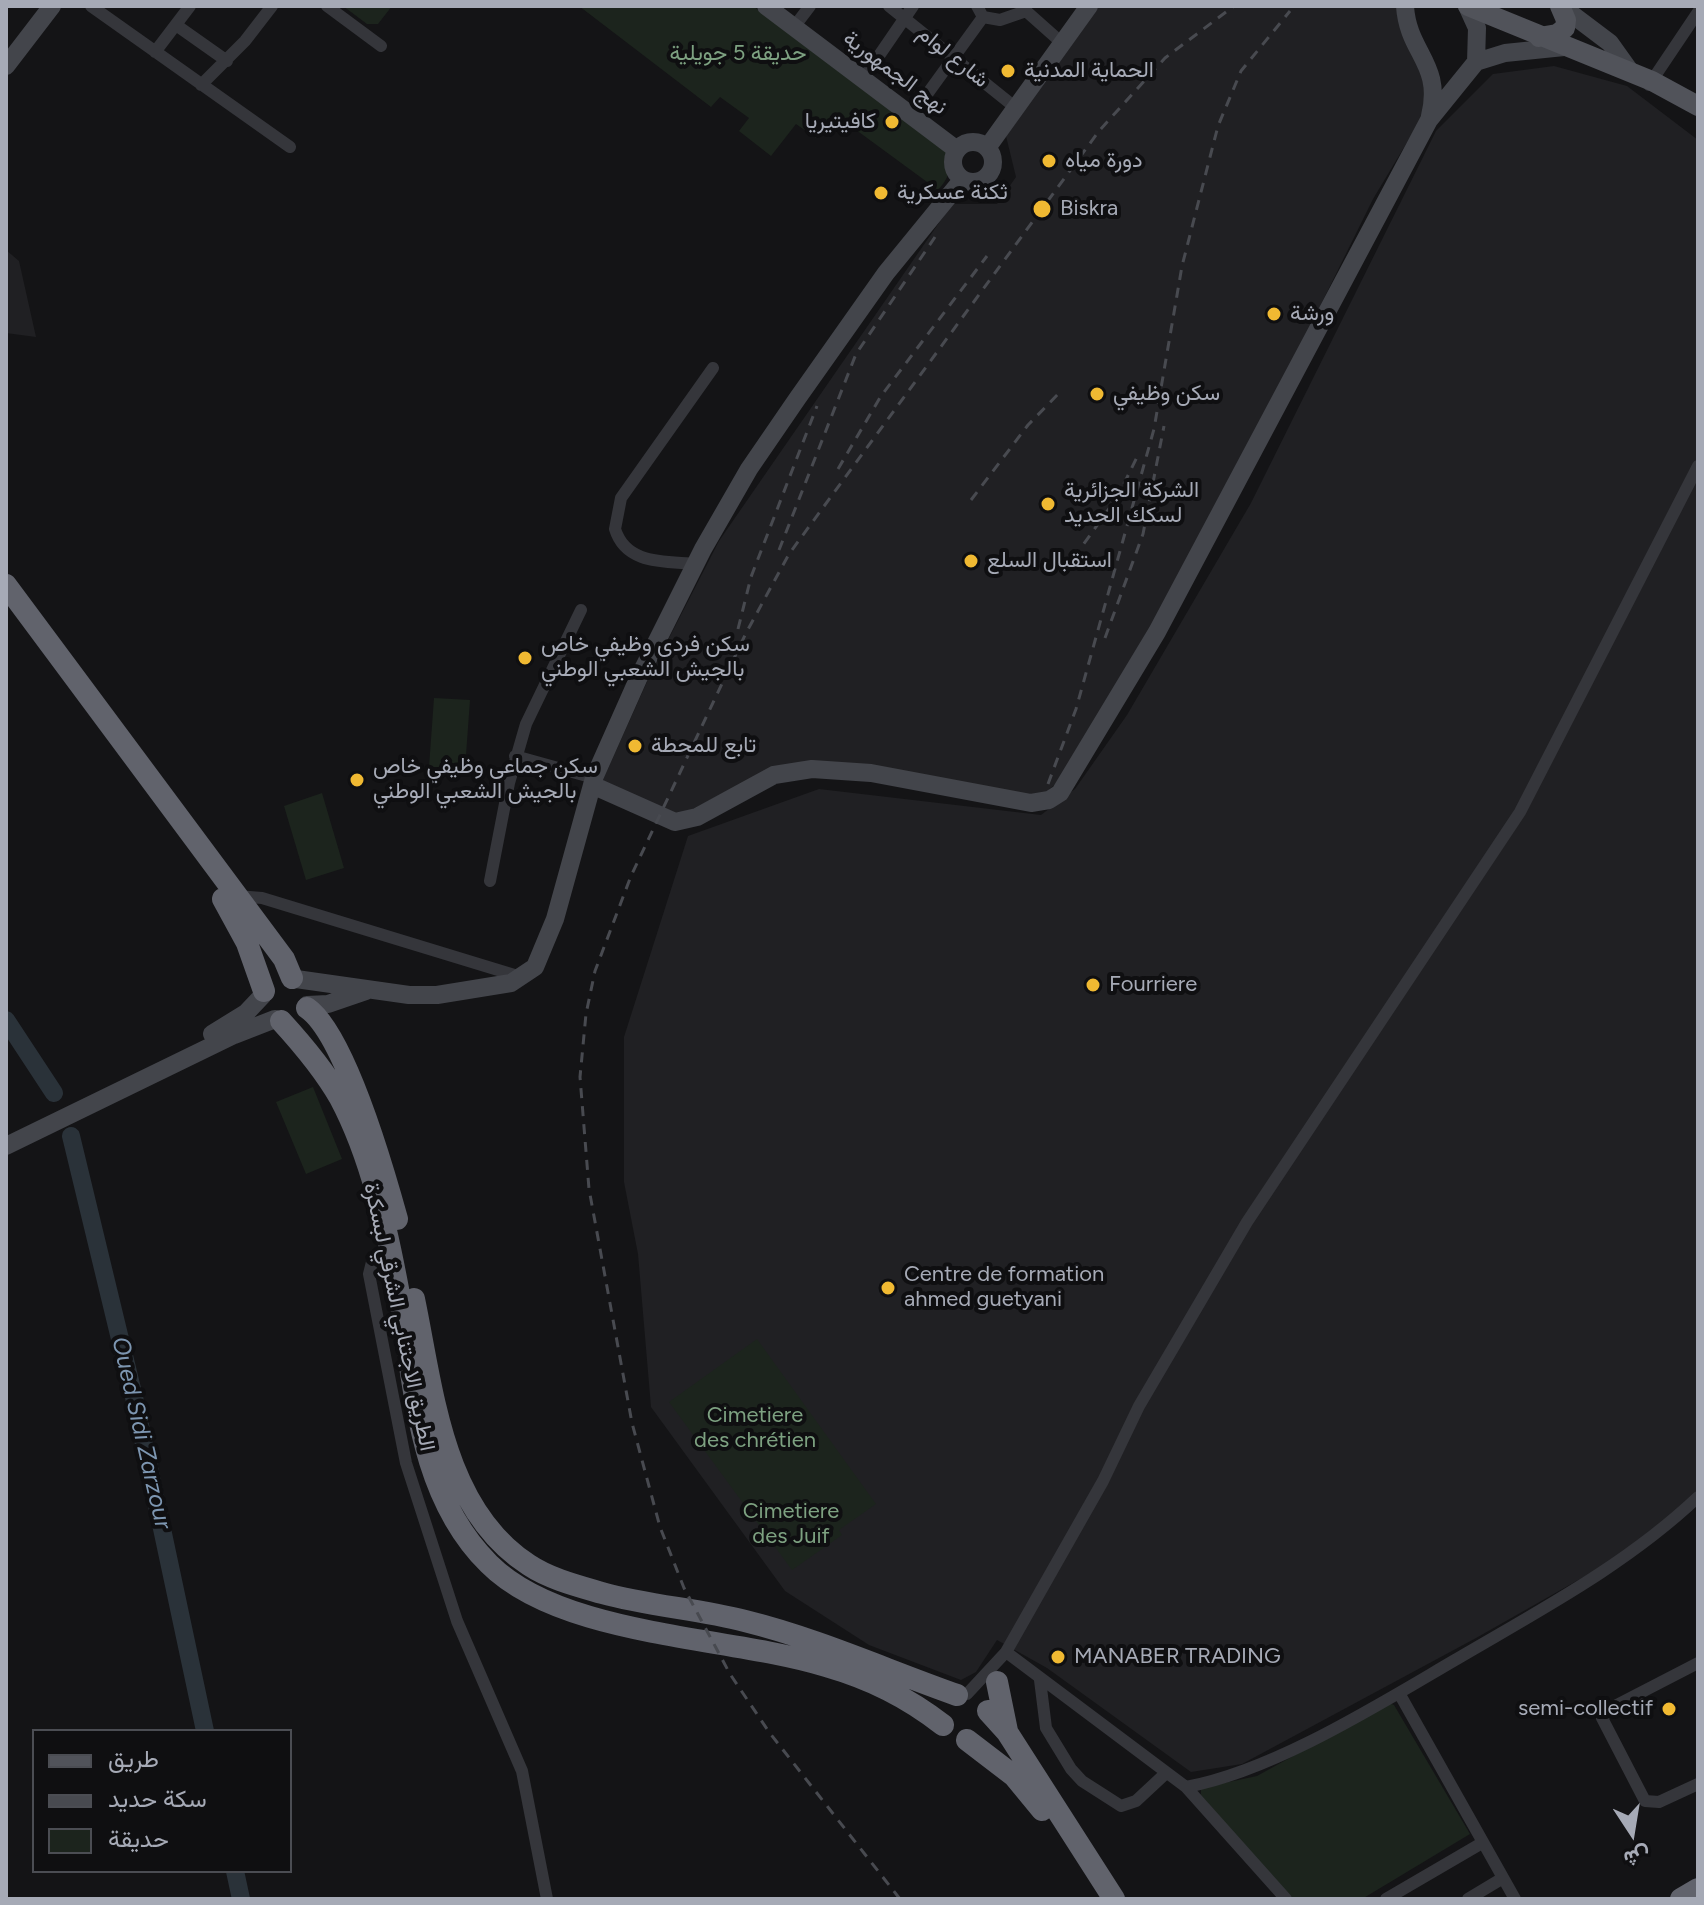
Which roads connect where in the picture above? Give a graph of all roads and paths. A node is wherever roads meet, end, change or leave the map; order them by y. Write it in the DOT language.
graph roads {
  1 [pos="52,6"];
  2 [pos="91,6"];
  3 [pos="190,6"];
  4 [pos="272,6"];
  5 [pos="327,6"];
  6 [pos="766,6"];
  7 [pos="810,6"];
  8 [pos="889,6"];
  9 [pos="913,6"];
  10 [pos="1089,6"];
  11 [pos="1405,6"];
  12 [pos="1468,6"];
  13 [pos="1560,6"];
  14 [pos="1026,9"];
  15 [pos="980,12"];
  16 [pos="1698,12"];
  17 [pos="905,19"];
  18 [pos="176,25"];
  19 [pos="794,27"];
  20 [pos="1539,37"];
  21 [pos="1062,43"];
  22 [pos="381,46"];
  23 [pos="1564,47"];
  24 [pos="155,52"];
  25 [pos="954,57"];
  26 [pos="227,61"];
  27 [pos="6,66"];
  28 [pos="1429,66"];
  29 [pos="1470,68"];
  30 [pos="863,79"];
  31 [pos="1643,79"];
  32 [pos="201,85"];
  33 [pos="1695,107"];
  34 [pos="1016,108"];
  35 [pos="912,115"];
  36 [pos="1429,120"];
  37 [pos="290,147"];
  38 [pos="987,148"];
  39 [pos="957,150"];
  40 [pos="962,180"];
  41 [pos="713,368"];
  42 [pos="1698,466"];
  43 [pos="696,564"];
  44 [pos="6,585"];
  45 [pos="6,605"];
  46 [pos="581,610"];
  47 [pos="515,756"];
  48 [pos="593,781"];
  49 [pos="490,881"];
  50 [pos="237,896"];
  51 [pos="476,963"];
  52 [pos="294,978"];
  53 [pos="523,978"];
  54 [pos="368,990"];
  55 [pos="470,991"];
  56 [pos="264,993"];
  57 [pos="307,1007"];
  58 [pos="278,1020"];
  59 [pos="6,1135"];
  60 [pos="6,1146"];
  61 [pos="388,1247"];
  62 [pos="1698,1497"];
  63 [pos="1698,1663"];
  64 [pos="1001,1665"];
  65 [pos="1040,1680"];
  66 [pos="1399,1693"];
  67 [pos="962,1694"];
  68 [pos="987,1710"];
  69 [pos="943,1725"];
  70 [pos="1007,1732"];
  71 [pos="967,1740"];
  72 [pos="1165,1774"];
  73 [pos="1698,1784"];
  74 [pos="1186,1787"];
  75 [pos="1482,1843"];
  76 [pos="1503,1878"];
  77 [pos="1698,1889"];
  78 [pos="547,1899"];
  79 [pos="1096,1899"];
  80 [pos="1114,1899"];
  81 [pos="1286,1899"];
  82 [pos="1386,1899"];
  83 [pos="1468,1899"];
  84 [pos="1515,1899"];
  85 [pos="1681,1899"];
  1 -- 27 [label="main road"];
  2 -- 24 [label="street"];
  3 -- 18 [label="street"];
  4 -- 26 [label="street"];
  5 -- 22 [label="street"];
  6 -- 19 [label="main road, نهج الجمهورية"];
  7 -- 19 [label="street"];
  8 -- 17 [label="street, شارع لوام"];
  9 -- 17 [label="street"];
  10 -- 21 [label="main road"];
  11 -- 28 [label="main road"];
  12 -- 20 [label="main road"];
  12 -- 29 [label="main road"];
  13 -- 20 [label="main road"];
  13 -- 31 [label="main road"];
  14 -- 15 [label="street"];
  14 -- 21 [label="street"];
  15 -- 25 [label="street"];
  16 -- 31 [label="street"];
  17 -- 25 [label="street, شارع لوام"];
  17 -- 30 [label="street"];
  18 -- 24 [label="street"];
  18 -- 26 [label="street"];
  19 -- 30 [label="main road, نهج الجمهورية"];
  20 -- 23 [label="main road"];
  21 -- 34 [label="main road"];
  23 -- 29 [label="main road"];
  23 -- 31 [label="main road"];
  24 -- 32 [label="street"];
  25 -- 34 [label="street, شارع لوام"];
  25 -- 35 [label="street"];
  26 -- 32 [label="street"];
  28 -- 29 [label="main road"];
  28 -- 36 [label="main road"];
  29 -- 36 [label="main road"];
  30 -- 35 [label="main road, نهج الجمهورية"];
  31 -- 33 [label="main road"];
  32 -- 37 [label="street"];
  34 -- 38 [label="main road"];
  35 -- 39 [label="main road, نهج الجمهورية"];
  36 -- 48 [label="main road"];
  38 -- 39 [label="main road"];
  38 -- 40 [label="main road"];
  39 -- 40 [label="main road"];
  40 -- 43 [label="main road"];
  41 -- 43 [label="street"];
  42 -- 64 [label="street"];
  43 -- 48 [label="main road"];
  44 -- 50 [label="highway"];
  45 -- 56 [label="highway"];
  46 -- 47 [label="street"];
  47 -- 48 [label="street"];
  47 -- 49 [label="street"];
  48 -- 53 [label="main road"];
  50 -- 51 [label="street"];
  50 -- 52 [label="highway"];
  51 -- 53 [label="street"];
  51 -- 55 [label="street"];
  52 -- 54 [label="main road"];
  52 -- 56 [label="highway"];
  52 -- 57 [label="highway"];
  53 -- 55 [label="main road"];
  54 -- 55 [label="main road"];
  54 -- 57 [label="main road"];
  56 -- 58 [label="highway"];
  56 -- 59 [label="main road"];
  57 -- 58 [label="highway"];
  57 -- 67 [label="highway, الطريق الاجتنابي الشرقي لبسكرة"];
  58 -- 60 [label="main road"];
  58 -- 61 [label="highway, الطريق الاجتنابي الشرقي لبسكرة"];
  61 -- 69 [label="highway, الطريق الاجتنابي الشرقي لبسكرة"];
  61 -- 78 [label="street"];
  62 -- 66 [label="street"];
  63 -- 73 [label="street"];
  64 -- 65 [label="street"];
  64 -- 67 [label="street"];
  64 -- 68 [label="street"];
  64 -- 70 [label="highway"];
  65 -- 72 [label="street"];
  65 -- 72 [label="street"];
  66 -- 74 [label="street"];
  66 -- 75 [label="street"];
  67 -- 68 [label="highway"];
  67 -- 69 [label="highway"];
  68 -- 70 [label="highway"];
  68 -- 71 [label="highway"];
  69 -- 71 [label="highway"];
  70 -- 80 [label="highway"];
  71 -- 79 [label="highway"];
  72 -- 74 [label="street"];
  74 -- 81 [label="street"];
  75 -- 76 [label="street"];
  75 -- 82 [label="street"];
  76 -- 83 [label="street"];
  76 -- 84 [label="street"];
  77 -- 85 [label="highway"];
}
